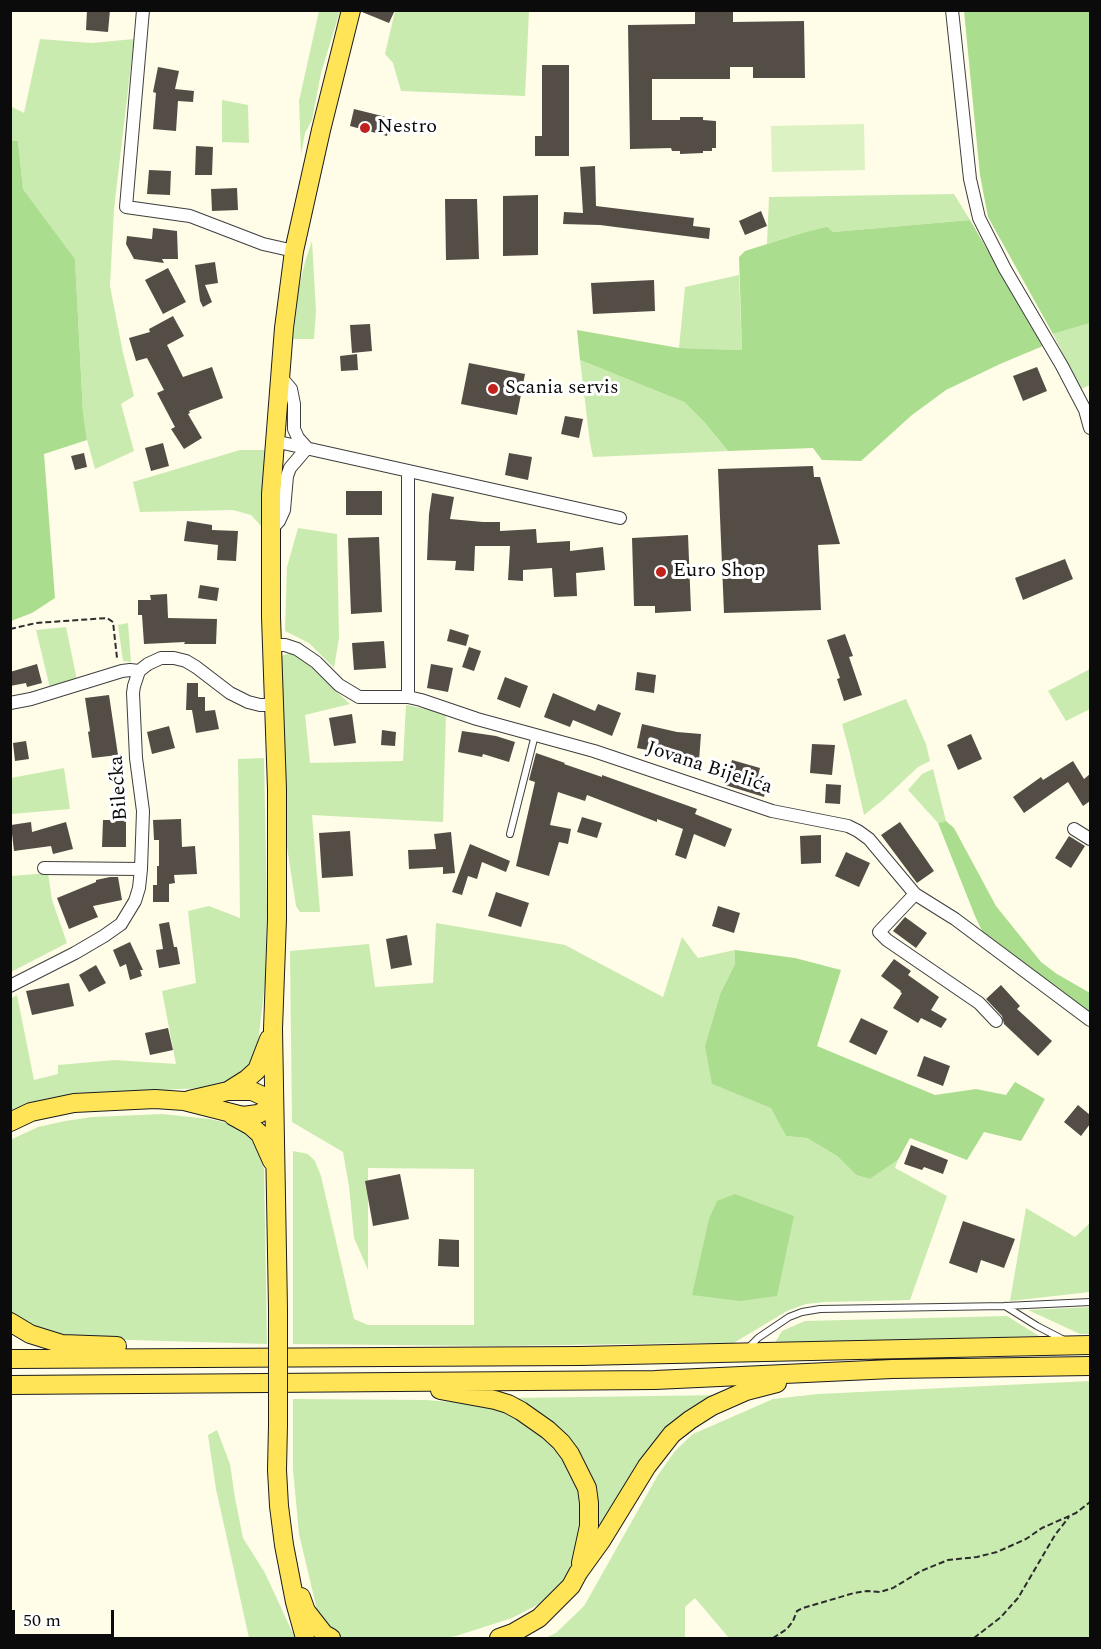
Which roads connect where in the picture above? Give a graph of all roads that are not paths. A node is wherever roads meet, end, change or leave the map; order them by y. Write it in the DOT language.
graph roads {
  1 [pos="143,10"];
  2 [pos="351,10"];
  3 [pos="952,10"];
  4 [pos="294,250"];
  5 [pos="279,375"];
  6 [pos="1090,428"];
  7 [pos="274,441"];
  8 [pos="307,448"];
  9 [pos="408,471"];
  10 [pos="620,518"];
  11 [pos="270,532"];
  12 [pos="272,645"];
  13 [pos="139,671"];
  14 [pos="408,697"];
  15 [pos="10,703"];
  16 [pos="274,705"];
  17 [pos="535,735"];
  18 [pos="1074,829"];
  19 [pos="510,834"];
  20 [pos="1090,839"];
  21 [pos="44,868"];
  22 [pos="141,868"];
  23 [pos="915,894"];
  24 [pos="10,986"];
  25 [pos="1090,1020"];
  26 [pos="996,1022"];
  27 [pos="273,1029"];
  28 [pos="228,1091"];
  29 [pos="184,1101"];
  30 [pos="274,1106"];
  31 [pos="229,1113"];
  32 [pos="10,1122"];
  33 [pos="276,1168"];
  34 [pos="1090,1302"];
  35 [pos="1005,1306"];
  36 [pos="10,1322"];
  37 [pos="1083,1345"];
  38 [pos="742,1354"];
  39 [pos="242,1357"];
  40 [pos="10,1359"];
  41 [pos="1090,1366"];
  42 [pos="892,1369"];
  43 [pos="334,1383"];
  44 [pos="10,1385"];
  45 [pos="288,1566"];
  46 [pos="578,1573"];
  47 [pos="305,1638"];
  48 [pos="331,1638"];
  49 [pos="499,1638"];
  1 -- 4 [label="street"];
  2 -- 4 [label="main road"];
  3 -- 6 [label="street"];
  4 -- 5 [label="main road"];
  5 -- 7 [label="main road"];
  5 -- 8 [label="street"];
  7 -- 8 [label="street"];
  7 -- 11 [label="main road"];
  8 -- 9 [label="street"];
  8 -- 11 [label="street"];
  9 -- 10 [label="street"];
  9 -- 14 [label="street"];
  11 -- 12 [label="main road"];
  12 -- 14 [label="street, Jovana Bijelića"];
  12 -- 16 [label="main road"];
  13 -- 15 [label="street"];
  13 -- 16 [label="street"];
  13 -- 22 [label="street, Bilećka"];
  14 -- 17 [label="street, Jovana Bijelića"];
  16 -- 27 [label="main road"];
  17 -- 19 [label="lane"];
  17 -- 23 [label="street, Jovana Bijelića"];
  18 -- 20 [label="street"];
  21 -- 22 [label="street"];
  22 -- 24 [label="street, Bilećka"];
  23 -- 25 [label="street, Jovana Bijelića"];
  23 -- 26 [label="street"];
  27 -- 28 [label="main road"];
  27 -- 30 [label="main road"];
  28 -- 29 [label="main road"];
  28 -- 30 [label="main road"];
  29 -- 31 [label="main road"];
  29 -- 32 [label="main road"];
  30 -- 31 [label="main road"];
  30 -- 33 [label="main road"];
  31 -- 33 [label="main road"];
  33 -- 45 [label="main road, bridge"];
  34 -- 35 [label="lane"];
  35 -- 37 [label="lane"];
  35 -- 38 [label="lane"];
  36 -- 39 [label="main road"];
  37 -- 38 [label="main road"];
  38 -- 39 [label="main road"];
  39 -- 40 [label="main road"];
  41 -- 42 [label="main road"];
  42 -- 43 [label="main road"];
  42 -- 46 [label="main road"];
  43 -- 44 [label="main road"];
  43 -- 46 [label="main road"];
  45 -- 47 [label="main road"];
  45 -- 48 [label="main road"];
  46 -- 49 [label="main road"];
}
